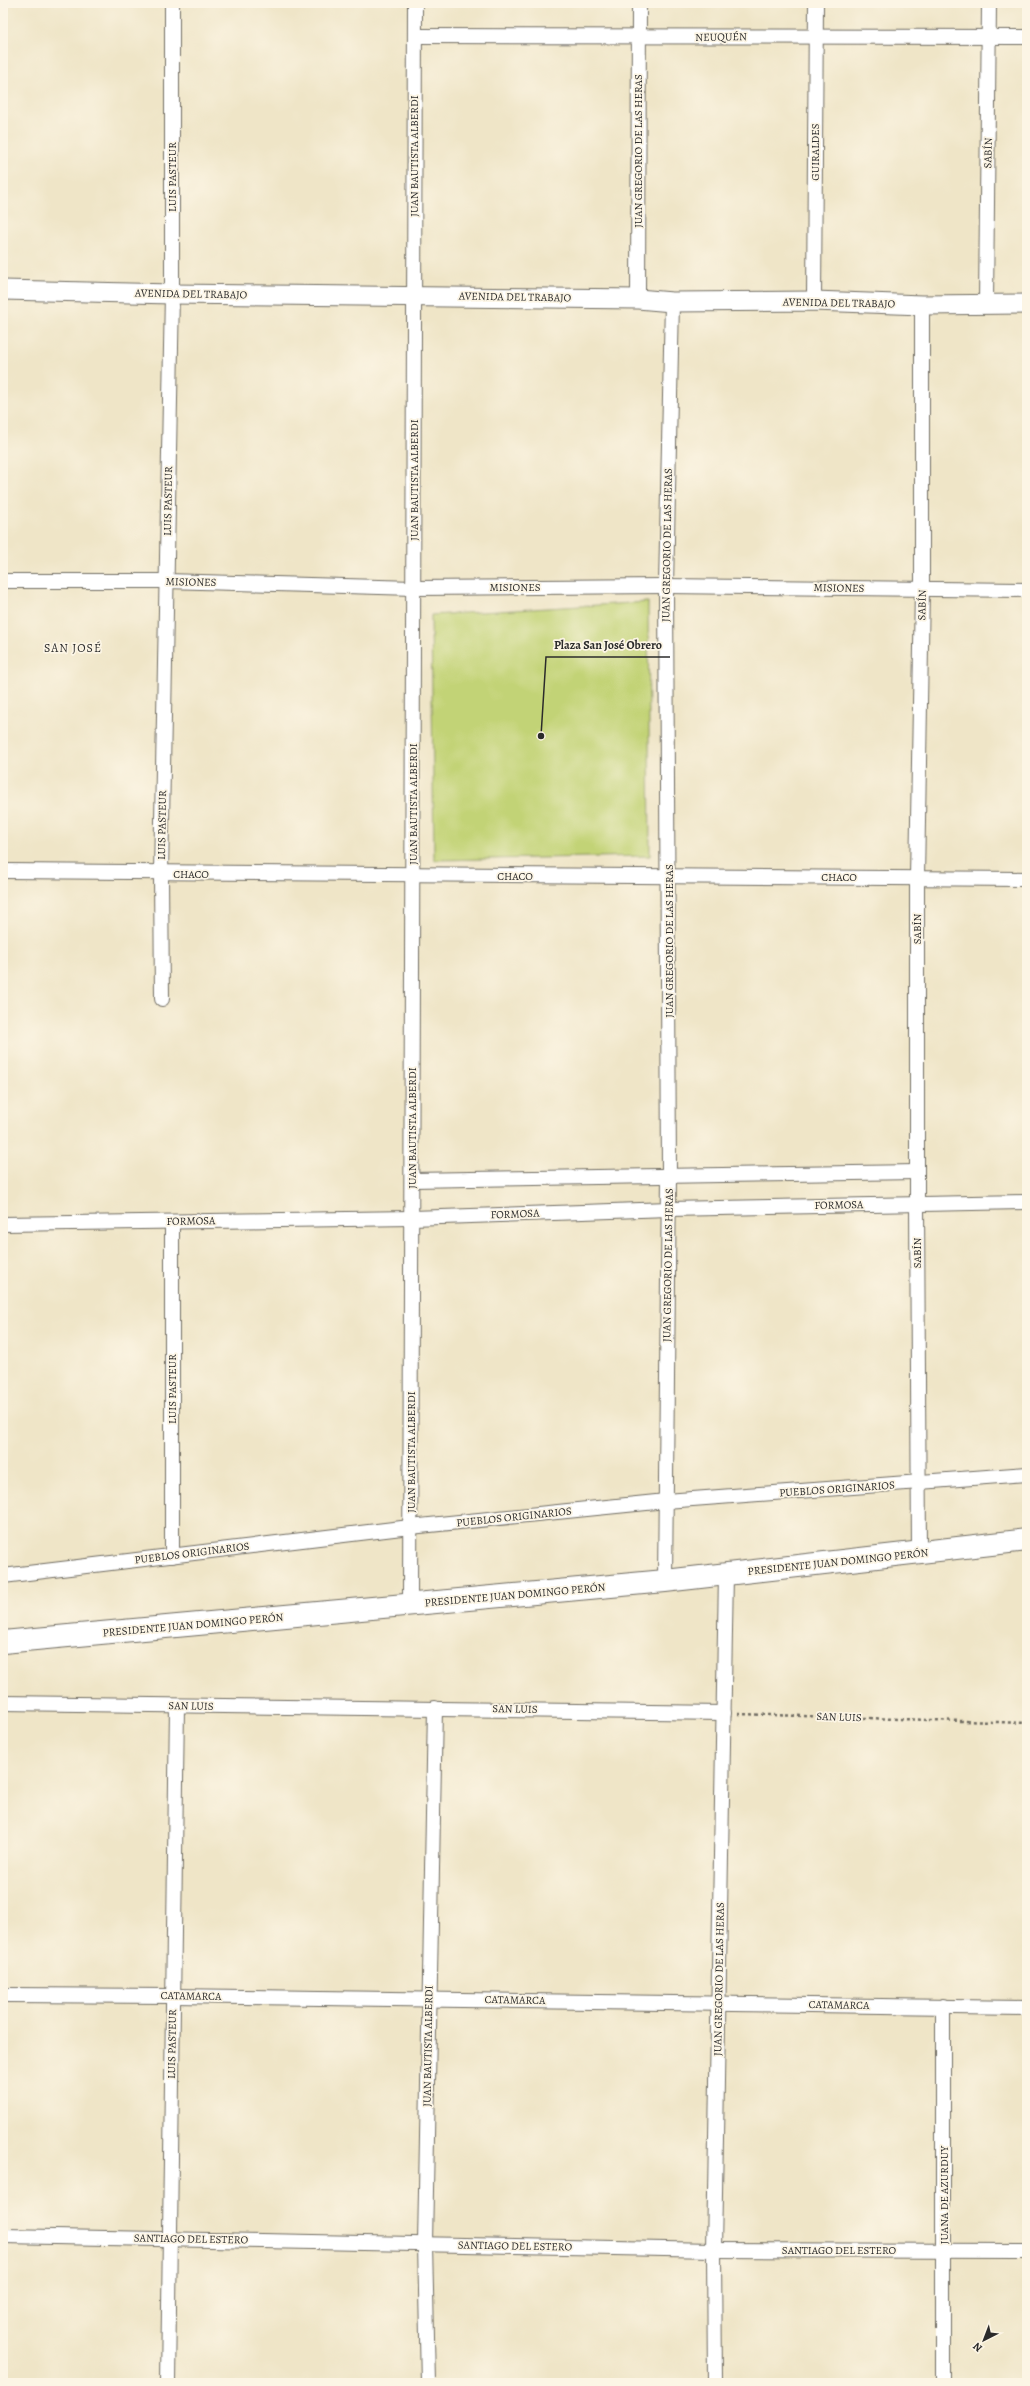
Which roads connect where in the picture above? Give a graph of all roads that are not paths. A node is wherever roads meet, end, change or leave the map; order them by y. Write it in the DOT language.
graph roads {
  1 [pos="172,3"];
  2 [pos="415,3"];
  3 [pos="640,3"];
  4 [pos="816,3"];
  5 [pos="989,3"];
  6 [pos="415,36"];
  7 [pos="816,36"];
  8 [pos="1027,37"];
  9 [pos="639,38"];
  10 [pos="989,38"];
  11 [pos="3,290"];
  12 [pos="172,294"];
  13 [pos="414,296"];
  14 [pos="638,299"];
  15 [pos="814,301"];
  16 [pos="672,302"];
  17 [pos="986,304"];
  18 [pos="1027,304"];
  19 [pos="922,305"];
  20 [pos="3,581"];
  21 [pos="166,581"];
  22 [pos="666,586"];
  23 [pos="414,588"];
  24 [pos="922,589"];
  25 [pos="1027,590"];
  26 [pos="3,871"];
  27 [pos="161,874"];
  28 [pos="412,875"];
  29 [pos="669,877"];
  30 [pos="917,878"];
  31 [pos="1027,879"];
  32 [pos="162,999"];
  33 [pos="917,1172"];
  34 [pos="669,1175"];
  35 [pos="412,1180"];
  36 [pos="1027,1202"];
  37 [pos="917,1203"];
  38 [pos="669,1209"];
  39 [pos="412,1218"];
  40 [pos="172,1222"];
  41 [pos="3,1224"];
  42 [pos="1027,1474"];
  43 [pos="919,1483"];
  44 [pos="666,1501"];
  45 [pos="410,1527"];
  46 [pos="1027,1540"];
  47 [pos="920,1553"];
  48 [pos="172,1556"];
  49 [pos="726,1574"];
  50 [pos="3,1576"];
  51 [pos="665,1581"];
  52 [pos="410,1605"];
  53 [pos="3,1642"];
  54 [pos="3,1703"];
  55 [pos="177,1706"];
  56 [pos="435,1708"];
  57 [pos="724,1713"];
  58 [pos="3,1996"];
  59 [pos="173,1996"];
  60 [pos="429,1999"];
  61 [pos="719,2003"];
  62 [pos="943,2006"];
  63 [pos="1027,2008"];
  64 [pos="3,2236"];
  65 [pos="170,2238"];
  66 [pos="425,2244"];
  67 [pos="714,2250"];
  68 [pos="944,2251"];
  69 [pos="1027,2251"];
  70 [pos="168,2383"];
  71 [pos="428,2383"];
  72 [pos="715,2383"];
  73 [pos="943,2383"];
  1 -- 12 [label="street, LUIS PASTEUR"];
  2 -- 6 [label="street, JUAN BAUTISTA ALBERDI"];
  3 -- 9 [label="street, JUAN GREGORIO DE LAS HERAS"];
  4 -- 7 [label="street, GUIRALDES"];
  5 -- 10 [label="street, SABÍN"];
  6 -- 9 [label="street, NEUQUÉN"];
  6 -- 13 [label="street, JUAN BAUTISTA ALBERDI"];
  7 -- 9 [label="street, NEUQUÉN"];
  7 -- 10 [label="street, NEUQUÉN"];
  7 -- 15 [label="street, GUIRALDES"];
  8 -- 10 [label="street, NEUQUÉN"];
  9 -- 14 [label="street, JUAN GREGORIO DE LAS HERAS"];
  10 -- 17 [label="street, SABÍN"];
  11 -- 12 [label="main road, AVENIDA DEL TRABAJO"];
  12 -- 13 [label="main road, AVENIDA DEL TRABAJO"];
  12 -- 21 [label="street, LUIS PASTEUR"];
  13 -- 14 [label="main road, AVENIDA DEL TRABAJO"];
  13 -- 23 [label="street, JUAN BAUTISTA ALBERDI"];
  14 -- 16 [label="main road, AVENIDA DEL TRABAJO"];
  15 -- 16 [label="main road, AVENIDA DEL TRABAJO"];
  15 -- 19 [label="main road, AVENIDA DEL TRABAJO"];
  16 -- 22 [label="street, JUAN GREGORIO DE LAS HERAS"];
  17 -- 18 [label="main road, AVENIDA DEL TRABAJO"];
  17 -- 19 [label="main road, AVENIDA DEL TRABAJO"];
  19 -- 24 [label="street, SABÍN"];
  20 -- 21 [label="street, MISIONES"];
  21 -- 23 [label="street, MISIONES"];
  21 -- 27 [label="street, LUIS PASTEUR"];
  22 -- 23 [label="street, MISIONES"];
  22 -- 24 [label="street, MISIONES"];
  22 -- 29 [label="street, JUAN GREGORIO DE LAS HERAS"];
  23 -- 28 [label="street, JUAN BAUTISTA ALBERDI"];
  24 -- 25 [label="street, MISIONES"];
  24 -- 30 [label="street, SABÍN"];
  26 -- 27 [label="street, CHACO"];
  27 -- 28 [label="street, CHACO"];
  27 -- 32 [label="street, LUIS PASTEUR"];
  28 -- 29 [label="street, CHACO"];
  28 -- 35 [label="street, JUAN BAUTISTA ALBERDI"];
  29 -- 30 [label="street, CHACO"];
  29 -- 34 [label="street, JUAN GREGORIO DE LAS HERAS"];
  30 -- 31 [label="street, CHACO"];
  30 -- 33 [label="street, SABÍN"];
  33 -- 34 [label="street"];
  33 -- 37 [label="street, SABÍN"];
  34 -- 35 [label="street"];
  34 -- 38 [label="street, JUAN GREGORIO DE LAS HERAS"];
  35 -- 39 [label="street, JUAN BAUTISTA ALBERDI"];
  36 -- 37 [label="street, FORMOSA"];
  37 -- 38 [label="street, FORMOSA"];
  37 -- 43 [label="street, SABÍN"];
  38 -- 39 [label="street, FORMOSA"];
  38 -- 44 [label="street, JUAN GREGORIO DE LAS HERAS"];
  39 -- 40 [label="street, FORMOSA"];
  39 -- 45 [label="street, JUAN BAUTISTA ALBERDI"];
  40 -- 41 [label="street, FORMOSA"];
  40 -- 48 [label="street, LUIS PASTEUR"];
  42 -- 43 [label="street, PUEBLOS ORIGINARIOS"];
  43 -- 44 [label="street, PUEBLOS ORIGINARIOS"];
  43 -- 47 [label="street, SABÍN"];
  44 -- 45 [label="street, PUEBLOS ORIGINARIOS"];
  44 -- 51 [label="street, JUAN GREGORIO DE LAS HERAS"];
  45 -- 48 [label="street, PUEBLOS ORIGINARIOS"];
  45 -- 52 [label="street, JUAN BAUTISTA ALBERDI"];
  46 -- 47 [label="main road, PRESIDENTE JUAN DOMINGO PERÓN"];
  47 -- 49 [label="main road, PRESIDENTE JUAN DOMINGO PERÓN"];
  48 -- 50 [label="street, PUEBLOS ORIGINARIOS"];
  49 -- 51 [label="main road, PRESIDENTE JUAN DOMINGO PERÓN"];
  49 -- 57 [label="street, JUAN GREGORIO DE LAS HERAS"];
  51 -- 52 [label="main road, PRESIDENTE JUAN DOMINGO PERÓN"];
  52 -- 53 [label="main road, PRESIDENTE JUAN DOMINGO PERÓN"];
  54 -- 55 [label="street, SAN LUIS"];
  55 -- 56 [label="street, SAN LUIS"];
  55 -- 59 [label="street, LUIS PASTEUR"];
  56 -- 57 [label="street, SAN LUIS"];
  56 -- 60 [label="street, JUAN BAUTISTA ALBERDI"];
  57 -- 61 [label="street, JUAN GREGORIO DE LAS HERAS"];
  58 -- 59 [label="street, CATAMARCA"];
  59 -- 60 [label="street, CATAMARCA"];
  59 -- 65 [label="street, LUIS PASTEUR"];
  60 -- 61 [label="street, CATAMARCA"];
  60 -- 66 [label="street, JUAN BAUTISTA ALBERDI"];
  61 -- 62 [label="street, CATAMARCA"];
  61 -- 67 [label="street, JUAN GREGORIO DE LAS HERAS"];
  62 -- 63 [label="street, CATAMARCA"];
  62 -- 68 [label="street, JUANA DE AZURDUY"];
  64 -- 65 [label="street, SANTIAGO DEL ESTERO"];
  65 -- 66 [label="street, SANTIAGO DEL ESTERO"];
  65 -- 70 [label="street, LUIS PASTEUR"];
  66 -- 67 [label="street, SANTIAGO DEL ESTERO"];
  66 -- 71 [label="street, JUAN BAUTISTA ALBERDI"];
  67 -- 68 [label="street, SANTIAGO DEL ESTERO"];
  67 -- 72 [label="street, JUAN GREGORIO DE LAS HERAS"];
  68 -- 69 [label="street, SANTIAGO DEL ESTERO"];
  68 -- 73 [label="street, JUANA DE AZURDUY"];
}
